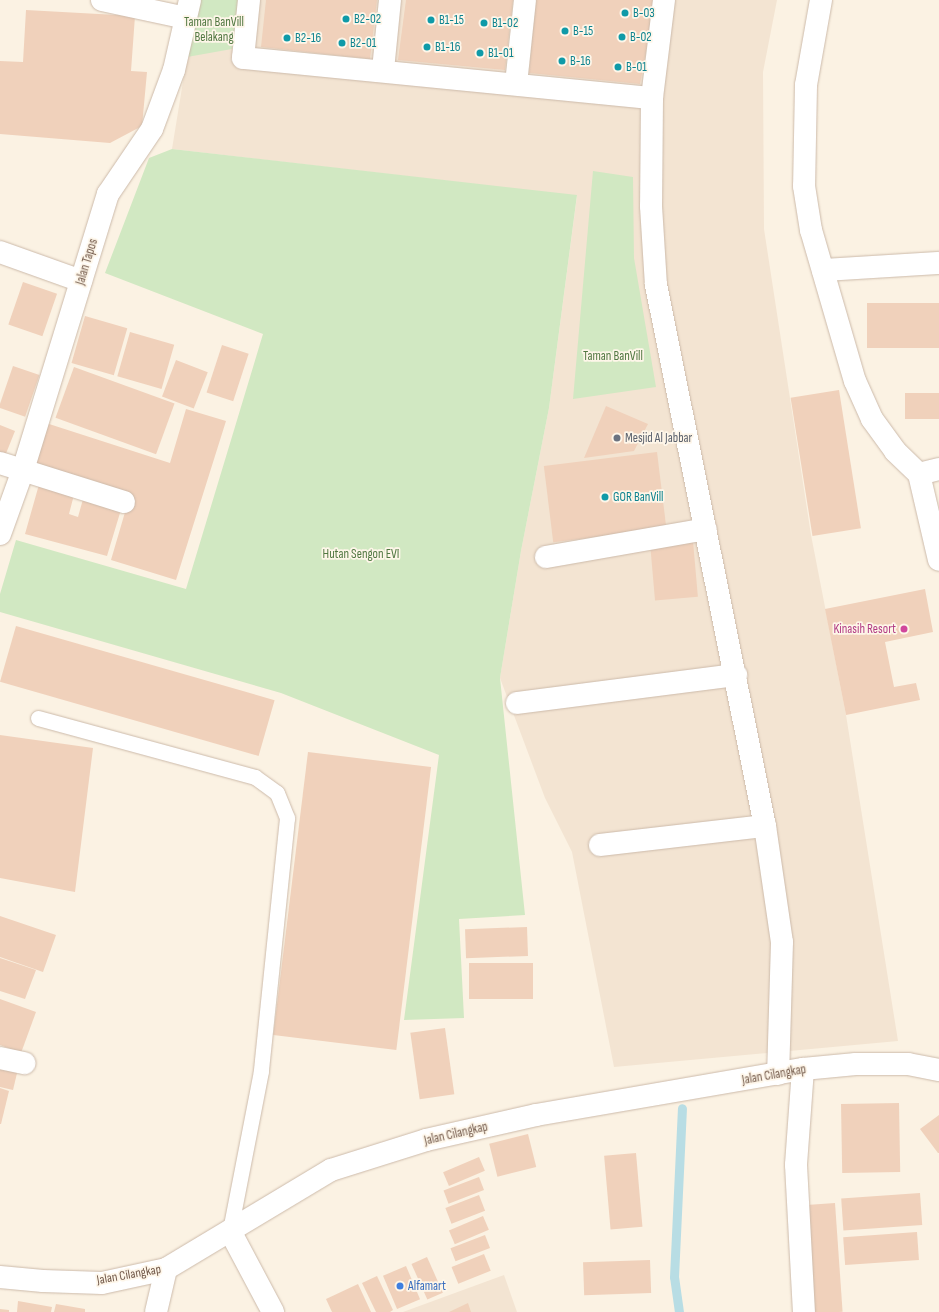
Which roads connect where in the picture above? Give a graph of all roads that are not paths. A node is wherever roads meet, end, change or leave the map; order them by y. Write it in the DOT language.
graph roads {
  1 [pos="102,0"];
  2 [pos="249,0"];
  3 [pos="390,0"];
  4 [pos="525,0"];
  5 [pos="664,0"];
  6 [pos="821,0"];
  7 [pos="188,9"];
  8 [pos="383,70"];
  9 [pos="516,84"];
  10 [pos="652,98"];
  11 [pos="0,252"];
  12 [pos="939,263"];
  13 [pos="823,270"];
  14 [pos="81,281"];
  15 [pos="0,463"];
  16 [pos="23,470"];
  17 [pos="929,472"];
  18 [pos="124,502"];
  19 [pos="706,529"];
  20 [pos="0,534"];
  21 [pos="546,557"];
  22 [pos="939,560"];
  23 [pos="736,675"];
  24 [pos="517,703"];
  25 [pos="38,718"];
  26 [pos="765,826"];
  27 [pos="600,845"];
  28 [pos="0,1058"];
  29 [pos="24,1063"];
  30 [pos="803,1069"];
  31 [pos="939,1070"];
  32 [pos="778,1074"];
  33 [pos="230,1231"];
  34 [pos="166,1269"];
  35 [pos="0,1277"];
  36 [pos="156,1312"];
  37 [pos="273,1312"];
  38 [pos="804,1312"];
  1 -- 7 [label="street"];
  2 -- 8 [label="street"];
  3 -- 8 [label="street"];
  4 -- 9 [label="street"];
  5 -- 10 [label="street"];
  6 -- 13 [label="street"];
  7 -- 14 [label="street, Jalan Tapos"];
  8 -- 9 [label="street"];
  9 -- 10 [label="street"];
  10 -- 19 [label="street"];
  11 -- 14 [label="street"];
  12 -- 13 [label="street"];
  13 -- 17 [label="street"];
  14 -- 16 [label="street, Jalan Tapos"];
  15 -- 16 [label="street"];
  16 -- 18 [label="street"];
  16 -- 20 [label="street, Jalan Tapos"];
  17 -- 22 [label="street"];
  19 -- 21 [label="street"];
  19 -- 23 [label="street"];
  23 -- 24 [label="street"];
  23 -- 26 [label="street"];
  25 -- 33 [label="lane"];
  26 -- 27 [label="street"];
  26 -- 32 [label="street"];
  28 -- 29 [label="street"];
  30 -- 31 [label="street, Jalan Cilangkap"];
  30 -- 32 [label="street, Jalan Cilangkap"];
  30 -- 38 [label="street"];
  32 -- 33 [label="street, Jalan Cilangkap"];
  33 -- 34 [label="street, Jalan Cilangkap"];
  33 -- 37 [label="street"];
  34 -- 35 [label="street, Jalan Cilangkap"];
  34 -- 36 [label="street"];
}
